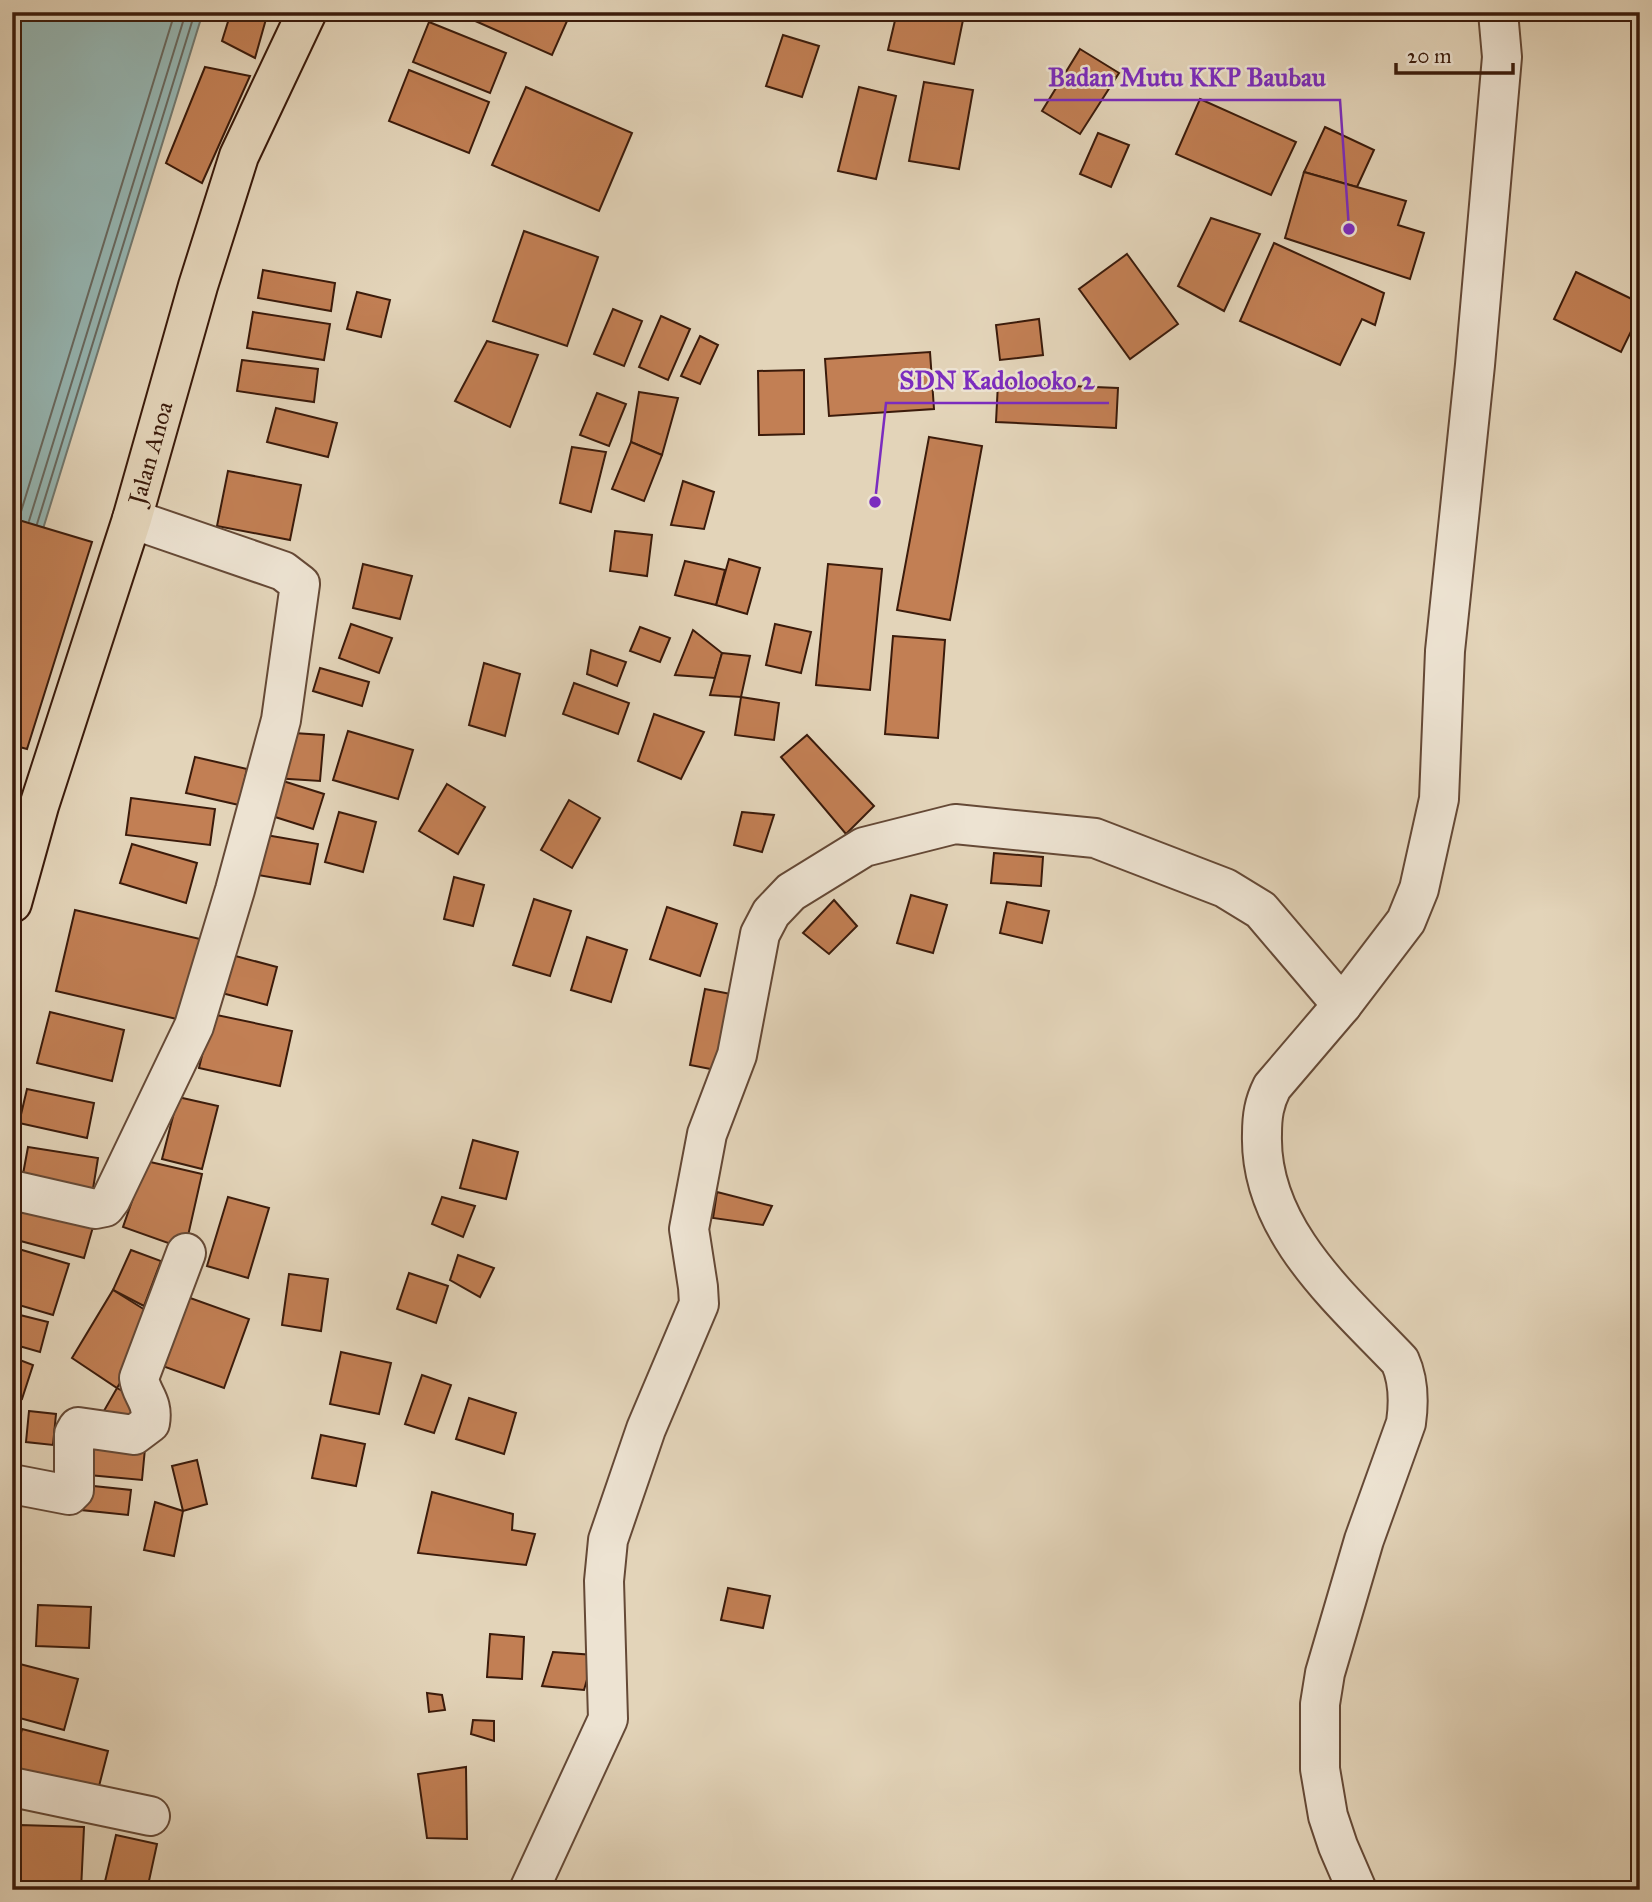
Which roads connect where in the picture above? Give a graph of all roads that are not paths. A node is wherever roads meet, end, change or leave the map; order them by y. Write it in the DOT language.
graph roads {
  1 [pos="307,12"];
  2 [pos="1498,12"];
  3 [pos="132,519"];
  4 [pos="12,903"];
  5 [pos="1342,1005"];
  6 [pos="12,1190"];
  7 [pos="186,1253"];
  8 [pos="12,1484"];
  9 [pos="12,1787"];
  10 [pos="150,1816"];
  11 [pos="529,1890"];
  12 [pos="1357,1890"];
  1 -- 3 [label="highway, Jalan Anoa"];
  2 -- 5 [label="street"];
  3 -- 4 [label="highway, Jalan Anoa"];
  3 -- 6 [label="street"];
  5 -- 11 [label="street"];
  5 -- 12 [label="street"];
  7 -- 8 [label="street"];
  9 -- 10 [label="street"];
}
